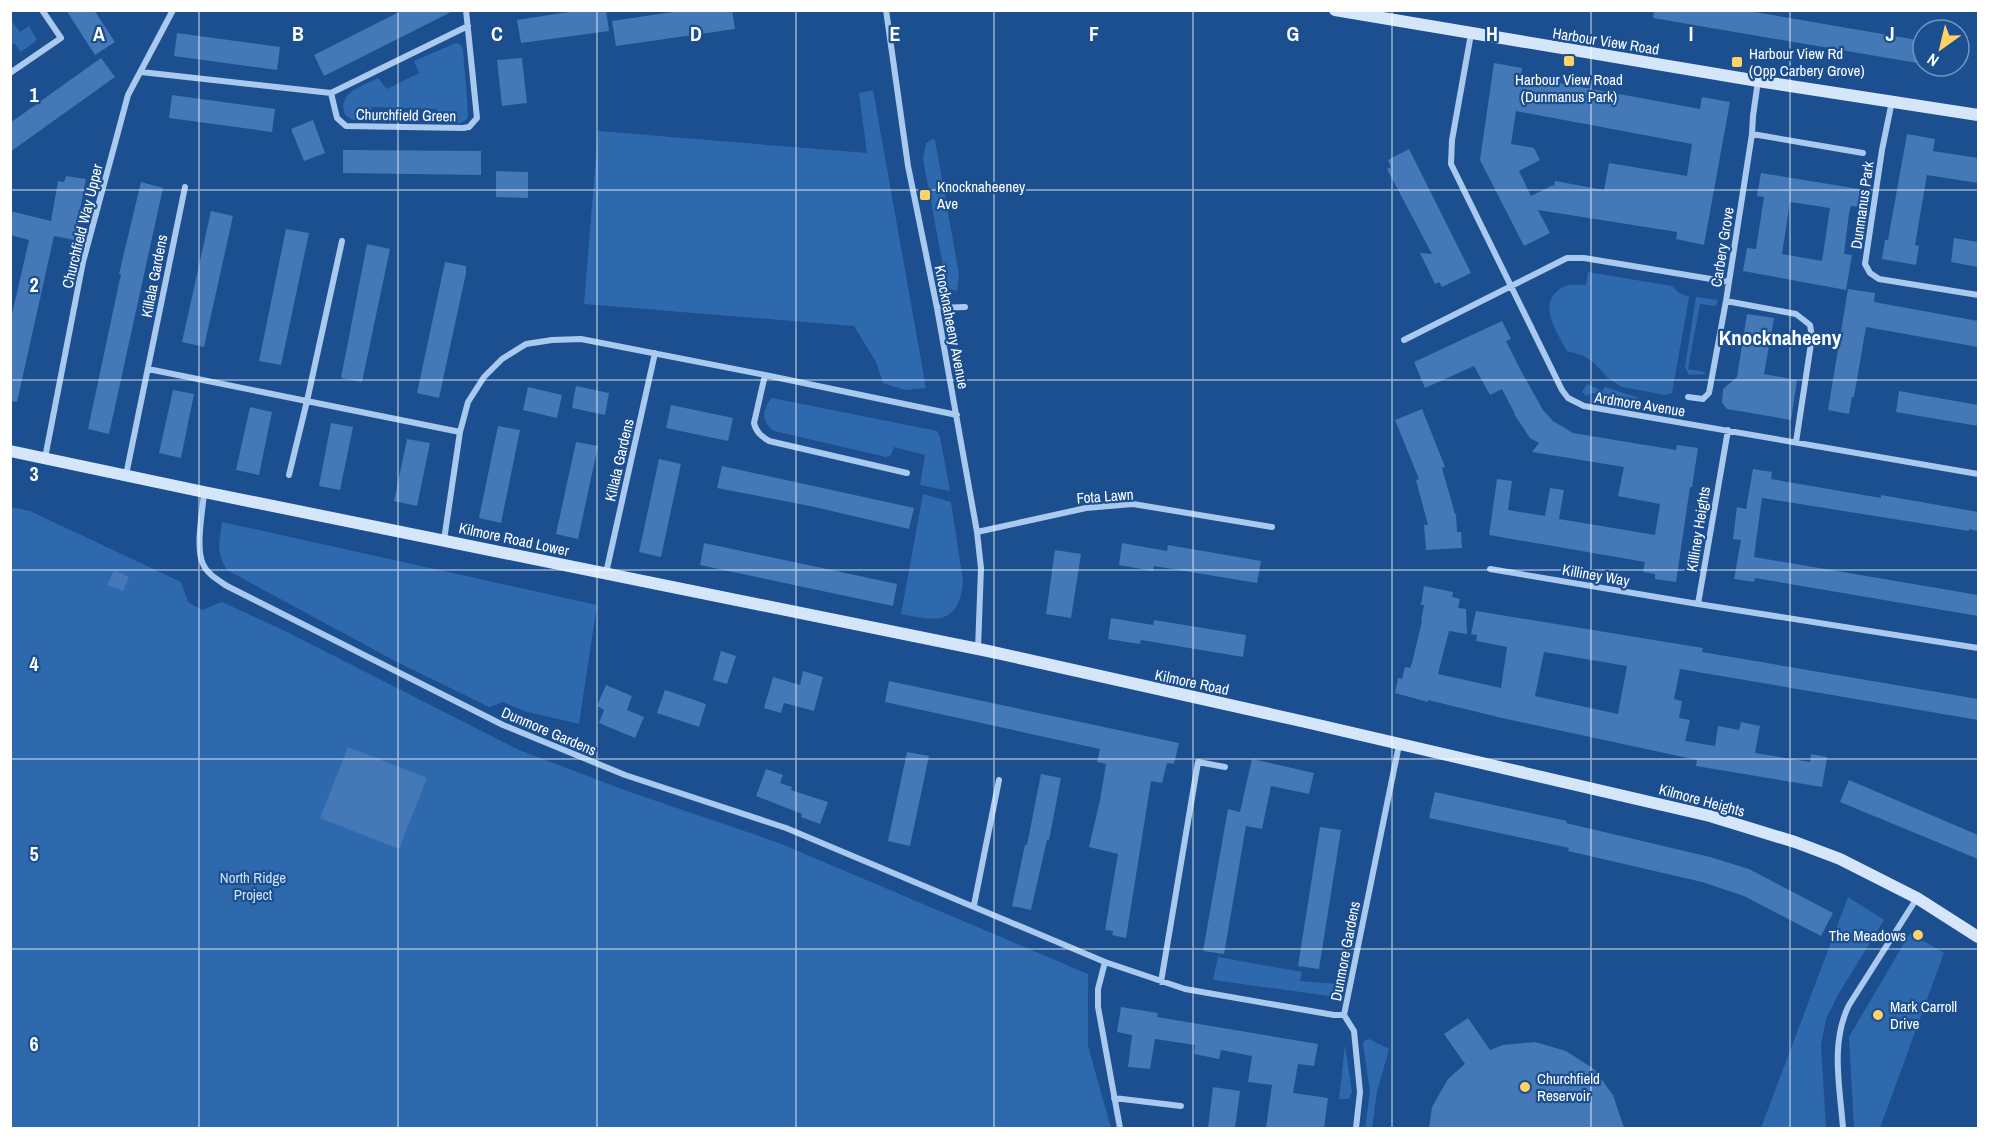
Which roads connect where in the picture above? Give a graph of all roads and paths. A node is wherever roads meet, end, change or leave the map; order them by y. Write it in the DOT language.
graph roads {
  1 [pos="42,10"];
  2 [pos="173,10"];
  3 [pos="466,10"];
  4 [pos="886,10"];
  5 [pos="1335,10"];
  6 [pos="468,26"];
  7 [pos="1471,34"];
  8 [pos="141,72"];
  9 [pos="10,73"];
  10 [pos="1758,81"];
  11 [pos="331,93"];
  12 [pos="1892,100"];
  13 [pos="1978,114"];
  14 [pos="1752,134"];
  15 [pos="1863,153"];
  16 [pos="184,187"];
  17 [pos="342,242"];
  18 [pos="1729,282"];
  19 [pos="1511,287"];
  20 [pos="1978,295"];
  21 [pos="1726,301"];
  22 [pos="965,307"];
  23 [pos="937,308"];
  24 [pos="1404,340"];
  25 [pos="655,353"];
  26 [pos="148,369"];
  27 [pos="765,375"];
  28 [pos="1688,397"];
  29 [pos="307,401"];
  30 [pos="957,415"];
  31 [pos="1728,430"];
  32 [pos="460,432"];
  33 [pos="1796,442"];
  34 [pos="10,451"];
  35 [pos="45,458"];
  36 [pos="907,473"];
  37 [pos="1978,474"];
  38 [pos="126,475"];
  39 [pos="289,475"];
  40 [pos="204,492"];
  41 [pos="1272,527"];
  42 [pos="977,532"];
  43 [pos="444,540"];
  44 [pos="1490,569"];
  45 [pos="606,573"];
  46 [pos="1698,604"];
  47 [pos="1978,648"];
  48 [pos="978,649"];
  49 [pos="1399,745"];
  50 [pos="1225,767"];
  51 [pos="999,780"];
  52 [pos="1917,898"];
  53 [pos="974,906"];
  54 [pos="1978,937"];
  55 [pos="1105,962"];
  56 [pos="1161,982"];
  57 [pos="1344,1015"];
  58 [pos="1114,1098"];
  59 [pos="1181,1107"];
  60 [pos="1120,1128"];
  61 [pos="1356,1128"];
  62 [pos="1843,1128"];
  1 -- 9 [label="street"];
  2 -- 8 [label="street, Churchfield Way Upper"];
  3 -- 6 [label="street, Churchfield Green"];
  4 -- 23 [label="street, Knocknaheeny Avenue"];
  5 -- 7 [label="street, Harbour View Road"];
  6 -- 11 [label="street, Churchfield Green"];
  6 -- 11 [label="street, Churchfield Green"];
  7 -- 10 [label="street, Harbour View Road"];
  7 -- 19 [label="street, Ardmore Avenue"];
  8 -- 11 [label="street"];
  8 -- 35 [label="street, Churchfield Way Upper"];
  10 -- 12 [label="street, Harbour View Road"];
  10 -- 14 [label="street, Carbery Grove"];
  12 -- 13 [label="street, Harbour View Road"];
  12 -- 20 [label="street, Dunmanus Park"];
  14 -- 15 [label="street, Dunmanus Park"];
  14 -- 18 [label="street, Carbery Grove"];
  16 -- 26 [label="street, Killala Gardens"];
  17 -- 29 [label="street"];
  18 -- 19 [label="street"];
  18 -- 21 [label="street, Carbery Grove"];
  19 -- 24 [label="street"];
  19 -- 31 [label="street, Ardmore Avenue"];
  21 -- 28 [label="street, Carbery Grove"];
  21 -- 33 [label="street"];
  22 -- 23 [label="street"];
  23 -- 30 [label="street, Knocknaheeny Avenue"];
  25 -- 27 [label="street"];
  25 -- 32 [label="street"];
  25 -- 45 [label="street, Killala Gardens"];
  26 -- 29 [label="street"];
  26 -- 38 [label="street, Killala Gardens"];
  27 -- 30 [label="street"];
  27 -- 36 [label="street"];
  29 -- 32 [label="street"];
  29 -- 39 [label="street"];
  30 -- 42 [label="street, Knocknaheeny Avenue"];
  31 -- 33 [label="street"];
  31 -- 46 [label="street, Killiney Heights"];
  32 -- 43 [label="street"];
  33 -- 37 [label="street"];
  34 -- 35 [label="street, Kilmore Road Lower"];
  35 -- 38 [label="street, Kilmore Road Lower"];
  38 -- 40 [label="street, Kilmore Road Lower"];
  40 -- 43 [label="street, Kilmore Road Lower"];
  40 -- 53 [label="street, Dunmore Gardens"];
  41 -- 42 [label="street, Fota Lawn"];
  42 -- 48 [label="street, Knocknaheeny Avenue"];
  43 -- 45 [label="street, Kilmore Road Lower"];
  44 -- 46 [label="street, Killiney Way"];
  45 -- 48 [label="street, Kilmore Road Lower"];
  46 -- 47 [label="street"];
  48 -- 49 [label="street, Kilmore Road"];
  49 -- 52 [label="street, Kilmore Heights"];
  49 -- 57 [label="street, Dunmore Gardens"];
  50 -- 56 [label="street"];
  51 -- 53 [label="street"];
  52 -- 54 [label="street, Kilmore Heights"];
  52 -- 62 [label="street"];
  53 -- 55 [label="street, Dunmore Gardens"];
  55 -- 56 [label="street, Dunmore Gardens"];
  55 -- 58 [label="street"];
  56 -- 57 [label="street, Dunmore Gardens"];
  57 -- 61 [label="street"];
  58 -- 59 [label="street"];
  58 -- 60 [label="street"];
}
